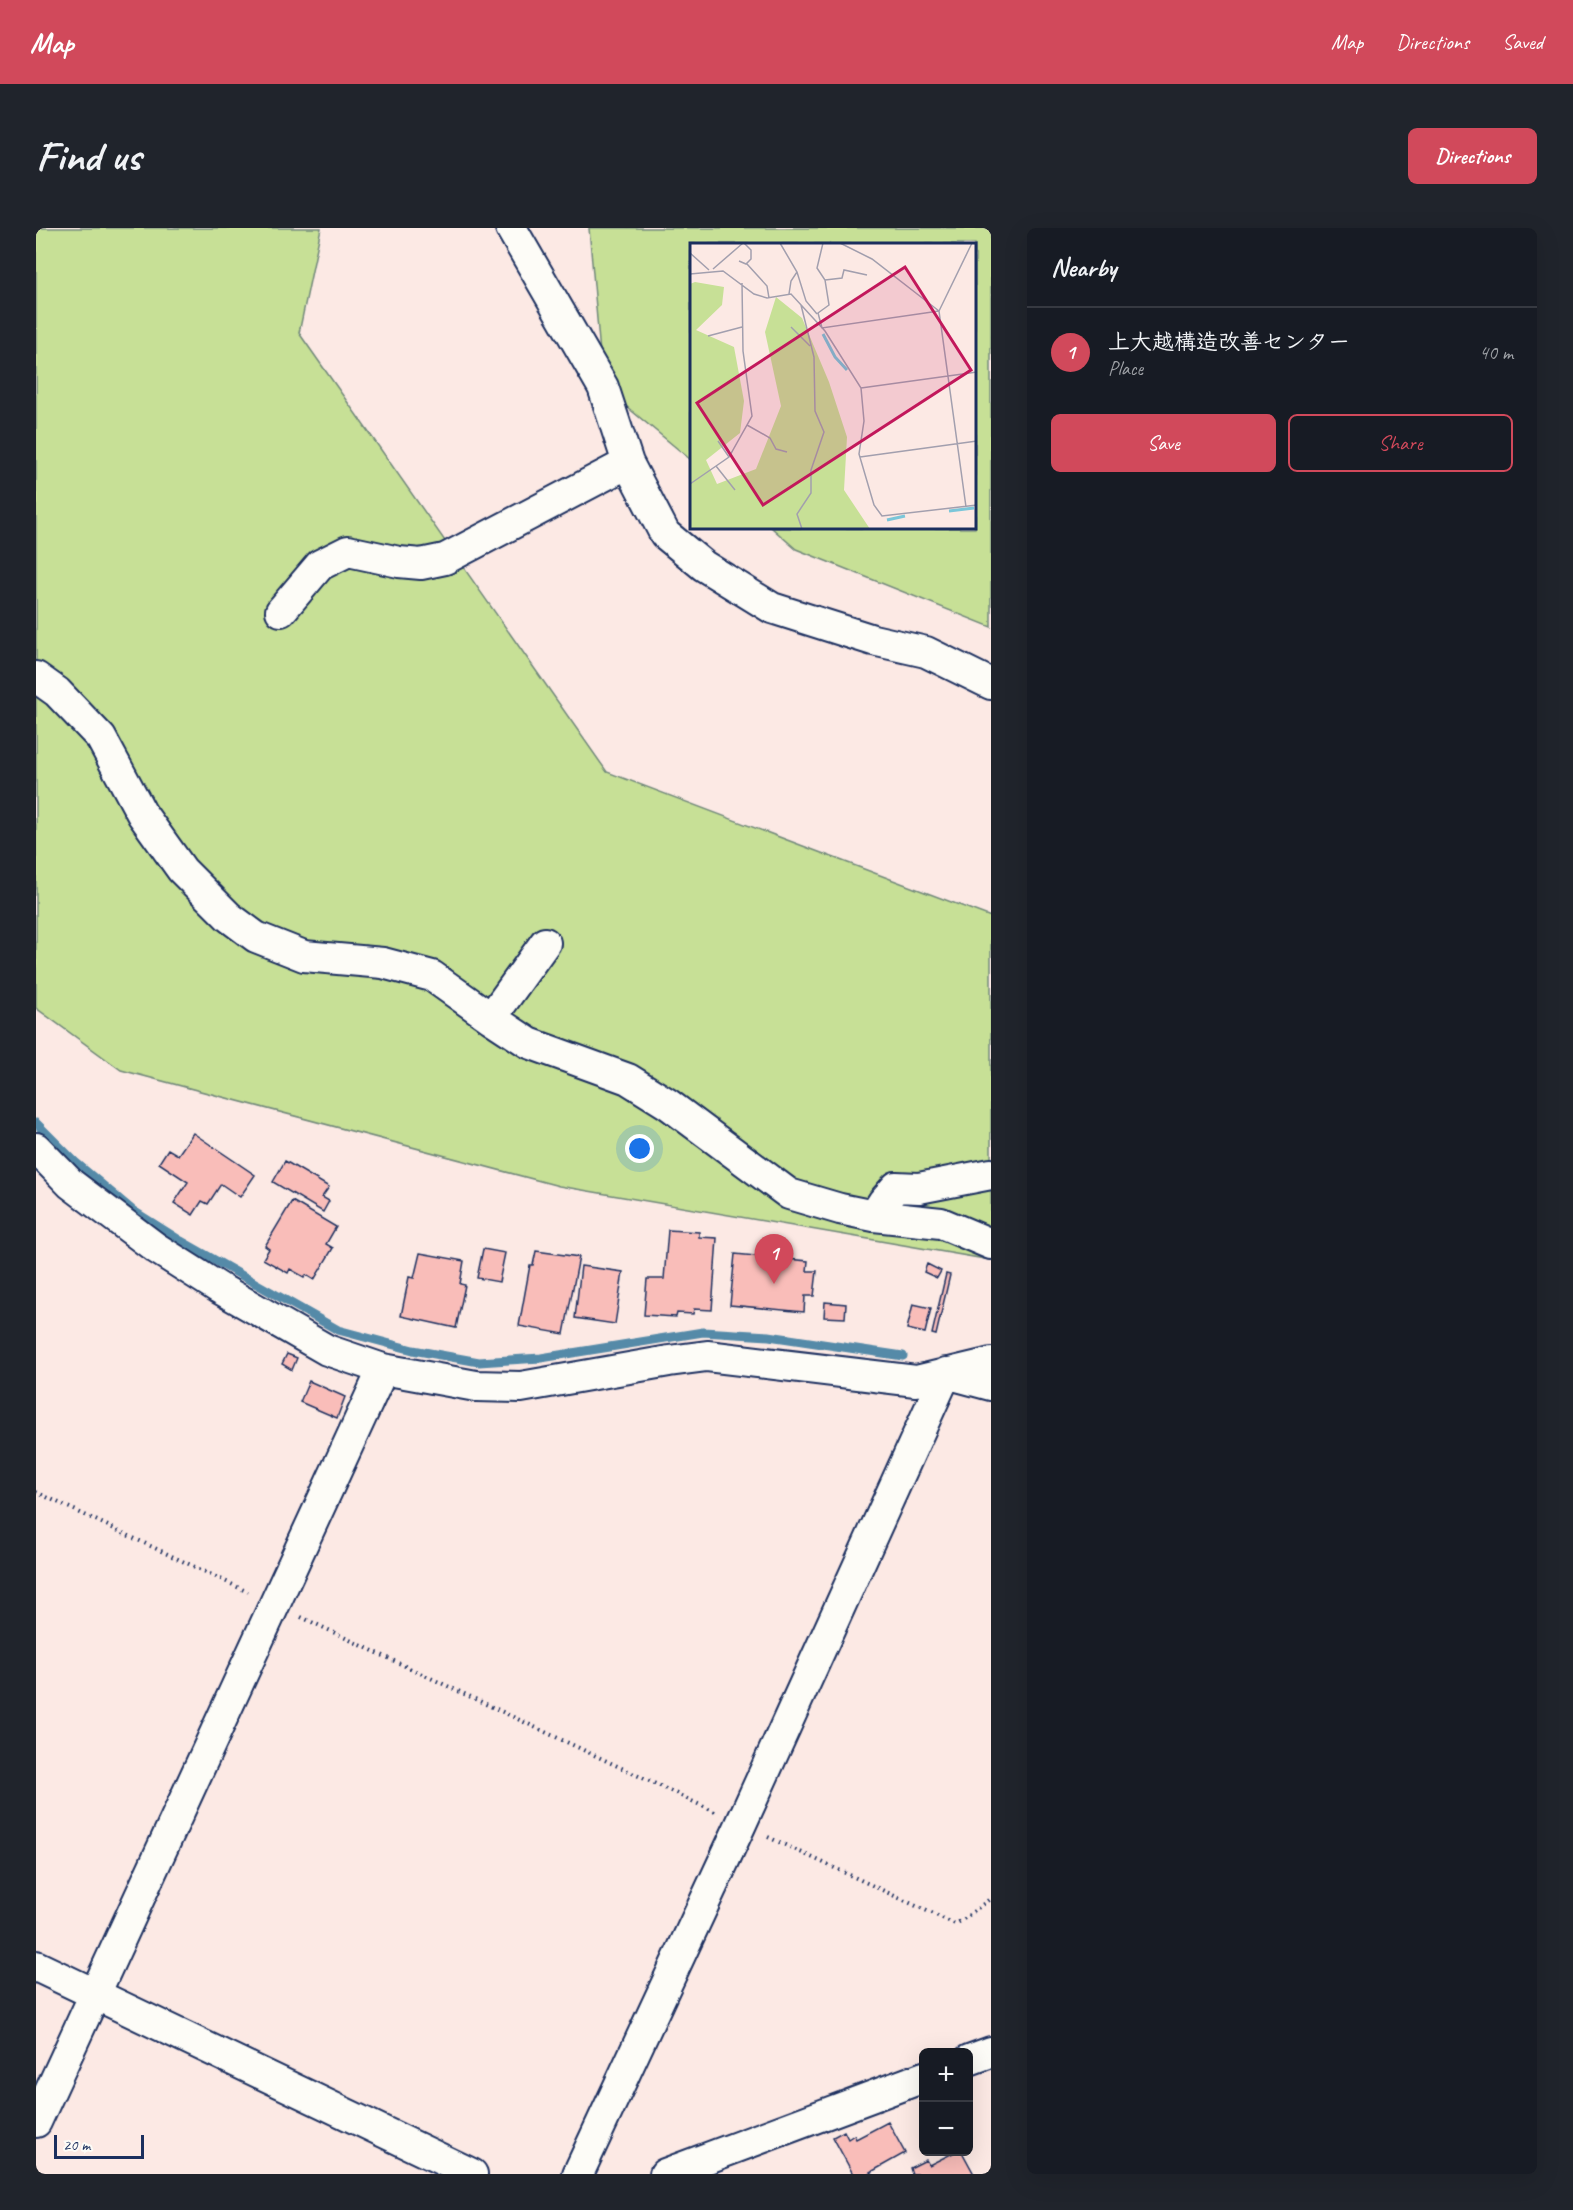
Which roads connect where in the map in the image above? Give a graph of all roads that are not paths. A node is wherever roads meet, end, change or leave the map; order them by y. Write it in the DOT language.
graph roads {
  1 [pos="511,228"];
  2 [pos="628,463"];
  3 [pos="281,611"];
  4 [pos="36,677"];
  5 [pos="991,684"];
  6 [pos="545,943"];
  7 [pos="491,1018"];
  8 [pos="36,1148"];
  9 [pos="991,1174"];
  10 [pos="874,1216"];
  11 [pos="991,1244"];
  12 [pos="991,1364"];
  13 [pos="383,1369"];
  14 [pos="946,1373"];
  15 [pos="991,1385"];
  16 [pos="36,1966"];
  17 [pos="96,1995"];
  18 [pos="991,2052"];
  19 [pos="973,2059"];
  20 [pos="919,2079"];
  21 [pos="36,2122"];
  22 [pos="472,2174"];
  23 [pos="578,2174"];
  24 [pos="665,2174"];
  1 -- 2 [label="street"];
  2 -- 3 [label="street"];
  2 -- 5 [label="street"];
  4 -- 7 [label="street"];
  6 -- 7 [label="street"];
  7 -- 10 [label="street"];
  8 -- 13 [label="street"];
  9 -- 10 [label="street"];
  10 -- 11 [label="street"];
  12 -- 14 [label="street"];
  13 -- 14 [label="street"];
  13 -- 17 [label="street"];
  14 -- 15 [label="street"];
  14 -- 23 [label="street"];
  16 -- 17 [label="street"];
  17 -- 21 [label="street"];
  17 -- 22 [label="street"];
  18 -- 19 [label="street"];
  20 -- 24 [label="street"];
}
